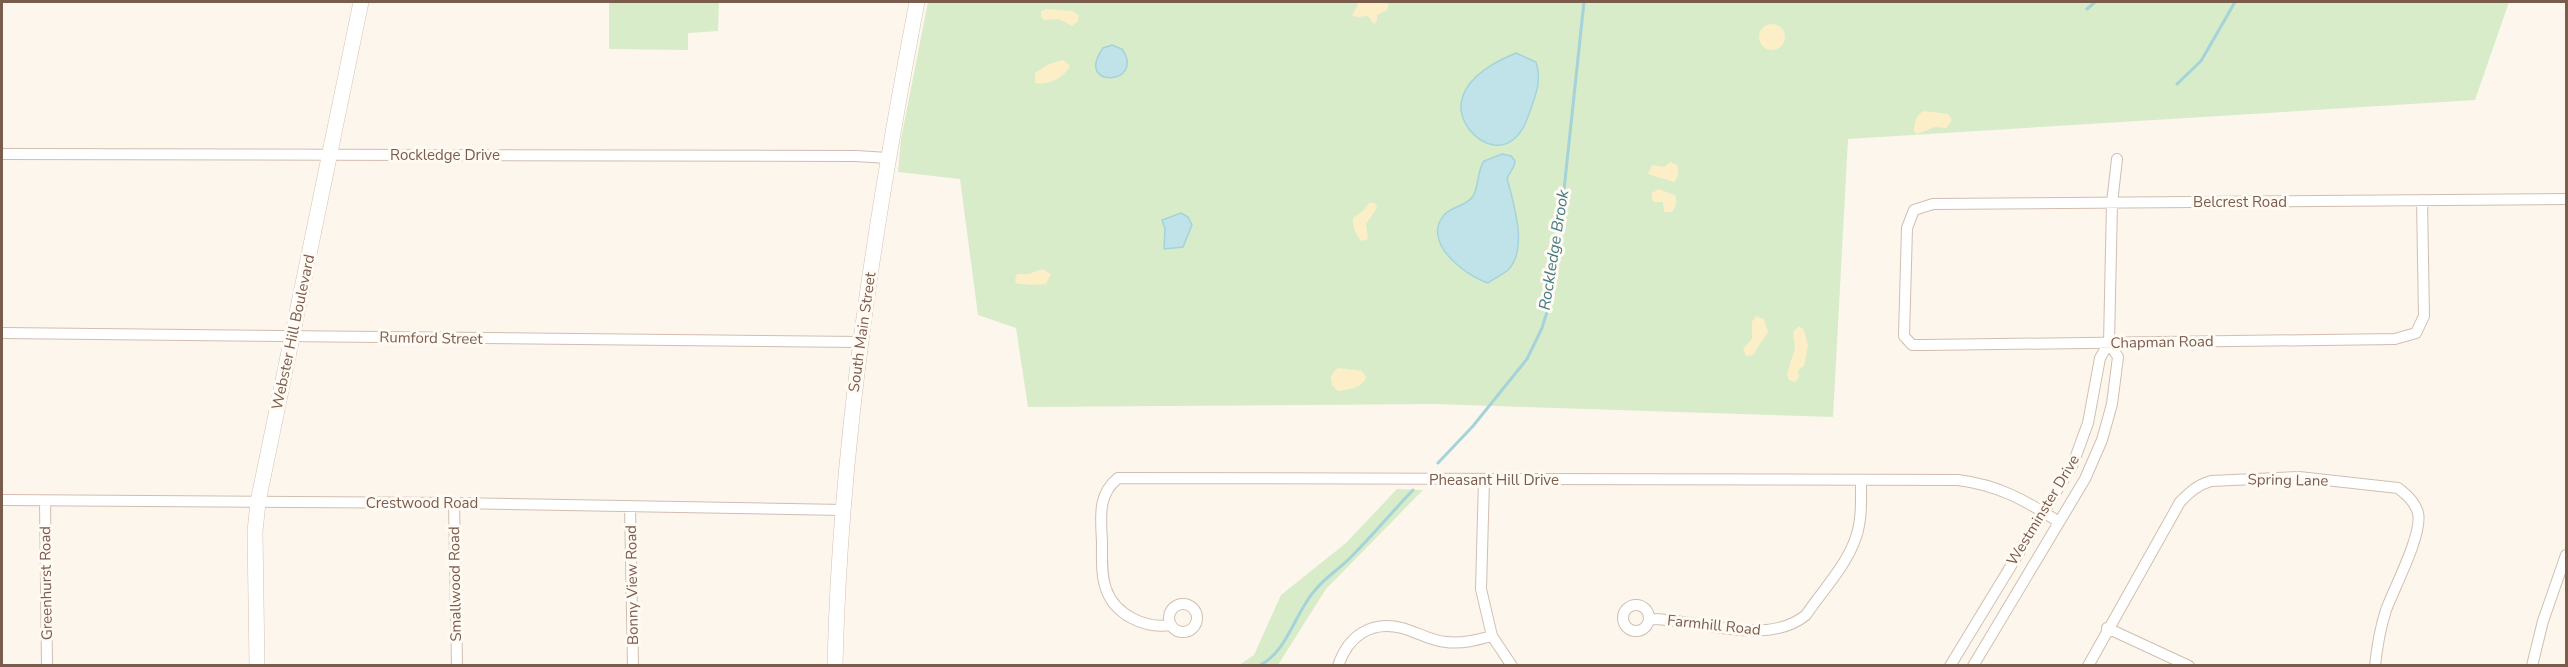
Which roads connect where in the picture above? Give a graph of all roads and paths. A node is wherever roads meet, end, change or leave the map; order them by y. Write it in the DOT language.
graph roads {
  1 [pos="362,2"];
  2 [pos="916,2"];
  3 [pos="2,154"];
  4 [pos="330,155"];
  5 [pos="888,158"];
  6 [pos="2117,159"];
  7 [pos="2566,199"];
  8 [pos="2422,200"];
  9 [pos="2112,203"];
  10 [pos="1914,210"];
  11 [pos="2,333"];
  12 [pos="292,336"];
  13 [pos="860,342"];
  14 [pos="2109,343"];
  15 [pos="1484,480"];
  16 [pos="1862,482"];
  17 [pos="2,500"];
  18 [pos="45,501"];
  19 [pos="258,502"];
  20 [pos="454,503"];
  21 [pos="630,506"];
  22 [pos="843,510"];
  23 [pos="2042,511"];
  24 [pos="2059,522"];
  25 [pos="2566,555"];
  26 [pos="1649,619"];
  27 [pos="1171,625"];
  28 [pos="2107,628"];
  29 [pos="1492,636"];
  30 [pos="48,666"];
  31 [pos="257,666"];
  32 [pos="457,666"];
  33 [pos="633,666"];
  34 [pos="835,666"];
  35 [pos="1338,666"];
  36 [pos="1512,666"];
  37 [pos="1950,666"];
  38 [pos="1973,666"];
  39 [pos="2088,666"];
  40 [pos="2188,666"];
  41 [pos="2375,666"];
  42 [pos="2532,666"];
  1 -- 4 [label="street, Webster Hill Boulevard"];
  2 -- 5 [label="street, South Main Street"];
  3 -- 4 [label="street, Rockledge Drive"];
  4 -- 5 [label="street, Rockledge Drive"];
  4 -- 12 [label="street, Webster Hill Boulevard"];
  5 -- 13 [label="street, South Main Street"];
  6 -- 9 [label="street, Westminster Drive"];
  7 -- 8 [label="street, Belcrest Road"];
  8 -- 9 [label="street, Belcrest Road"];
  8 -- 14 [label="street, Chapman Road"];
  9 -- 10 [label="street, Belcrest Road"];
  9 -- 14 [label="street, Westminster Drive"];
  10 -- 14 [label="street, Chapman Road"];
  11 -- 12 [label="street, Rumford Street"];
  12 -- 13 [label="street, Rumford Street"];
  12 -- 19 [label="street, Webster Hill Boulevard"];
  13 -- 22 [label="street, South Main Street"];
  14 -- 23 [label="street, Westminster Drive"];
  14 -- 24 [label="street, Westminster Drive"];
  15 -- 16 [label="street, Pheasant Hill Drive"];
  15 -- 27 [label="street, Pheasant Hill Drive"];
  15 -- 29 [label="street"];
  16 -- 23 [label="street, Pheasant Hill Drive"];
  16 -- 26 [label="street, Farmhill Road"];
  17 -- 18 [label="street, Crestwood Road"];
  18 -- 19 [label="street, Crestwood Road"];
  18 -- 30 [label="street, Greenhurst Road"];
  19 -- 20 [label="street, Crestwood Road"];
  19 -- 31 [label="street, Webster Hill Boulevard"];
  20 -- 21 [label="street, Crestwood Road"];
  20 -- 32 [label="street, Smallwood Road"];
  21 -- 22 [label="street, Crestwood Road"];
  21 -- 33 [label="street, Bonny View Road"];
  22 -- 34 [label="street, South Main Street"];
  23 -- 24 [label="street, Pheasant Hill Drive"];
  23 -- 37 [label="street, Westminster Drive"];
  24 -- 38 [label="street, Westminster Drive"];
  25 -- 42 [label="street"];
  28 -- 39 [label="street, Spring Lane"];
  28 -- 40 [label="street"];
  28 -- 41 [label="street, Spring Lane"];
  29 -- 35 [label="street"];
  29 -- 36 [label="street"];
}
